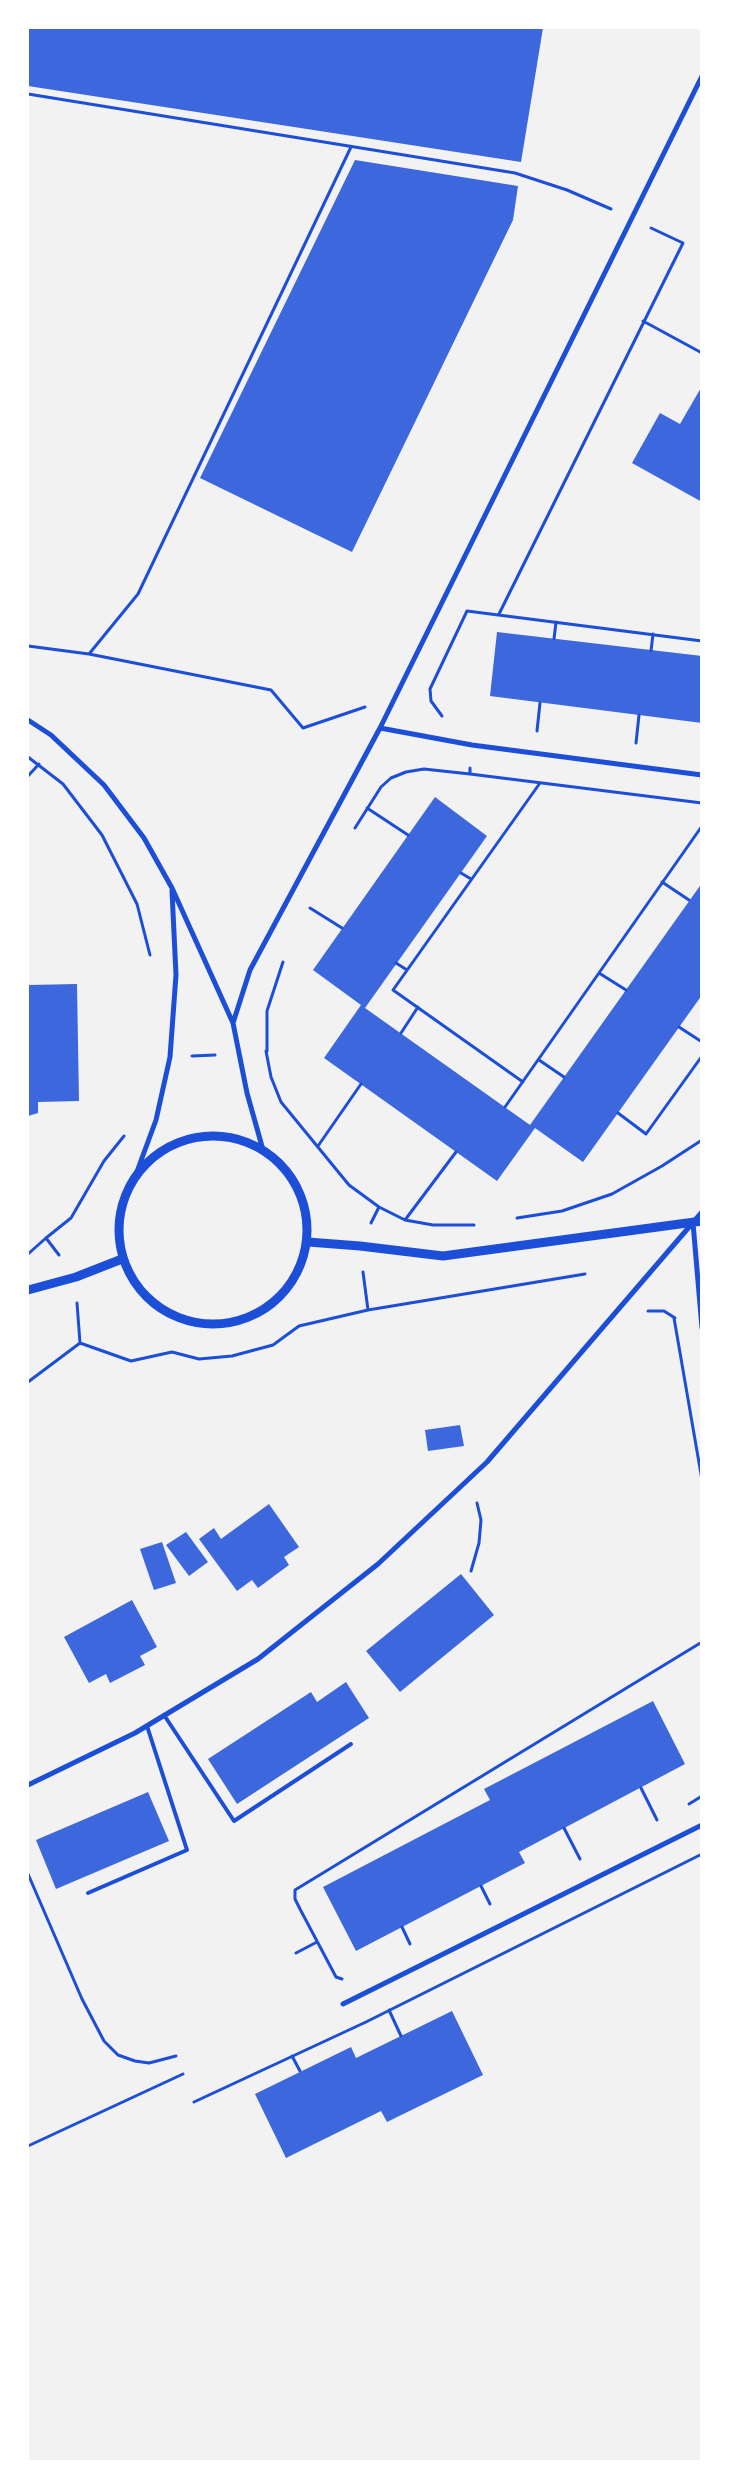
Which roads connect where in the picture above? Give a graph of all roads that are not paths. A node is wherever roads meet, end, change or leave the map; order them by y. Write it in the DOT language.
graph roads {
  1 [pos="702,76"];
  2 [pos="28,720"];
  3 [pos="380,728"];
  4 [pos="702,775"];
  5 [pos="172,888"];
  6 [pos="233,1023"];
  7 [pos="263,1150"];
  8 [pos="135,1176"];
  9 [pos="702,1212"];
  10 [pos="697,1222"];
  11 [pos="308,1242"];
  12 [pos="122,1259"];
  13 [pos="28,1290"];
  14 [pos="702,1328"];
  15 [pos="164,1715"];
  16 [pos="147,1726"];
  17 [pos="351,1744"];
  18 [pos="28,1785"];
  19 [pos="702,1825"];
  20 [pos="88,1892"];
  21 [pos="343,2004"];
  1 -- 3 [label="street"];
  2 -- 5 [label="street"];
  3 -- 4 [label="street"];
  3 -- 6 [label="street"];
  5 -- 6 [label="street"];
  5 -- 8 [label="street"];
  6 -- 7 [label="street"];
  7 -- 8 [label="street"];
  7 -- 11 [label="street"];
  8 -- 12 [label="street"];
  9 -- 10 [label="street"];
  10 -- 11 [label="street"];
  10 -- 14 [label="street"];
  10 -- 15 [label="street"];
  11 -- 12 [label="street"];
  12 -- 13 [label="street"];
  15 -- 16 [label="street"];
  15 -- 17 [label="lane"];
  16 -- 18 [label="street"];
  16 -- 20 [label="lane"];
  19 -- 21 [label="street"];
}
